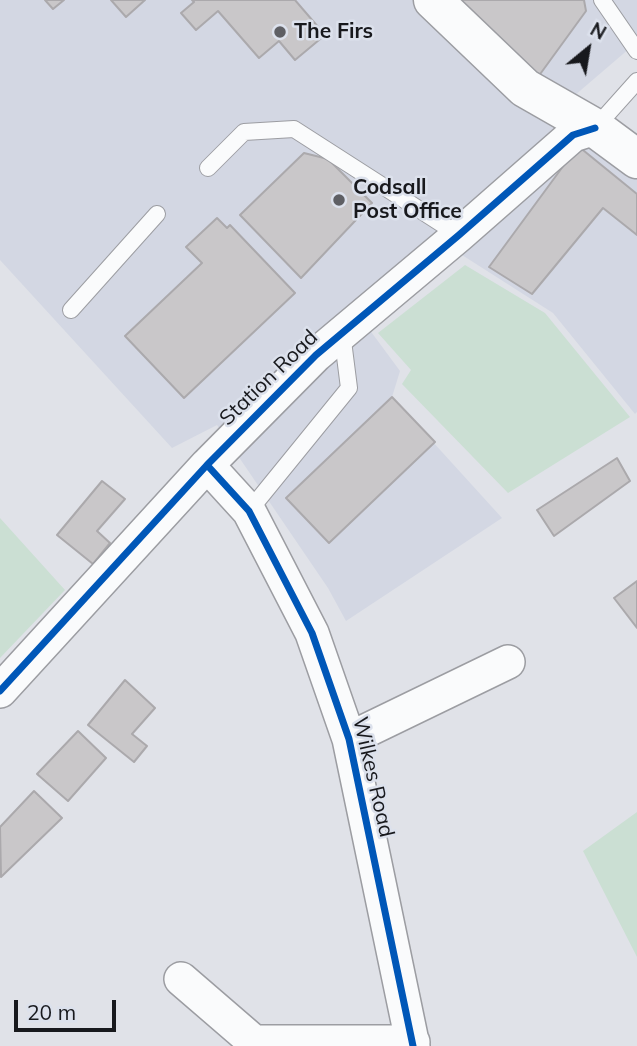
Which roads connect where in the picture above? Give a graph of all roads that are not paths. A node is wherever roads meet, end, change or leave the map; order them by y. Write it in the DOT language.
graph roads {
  1 [pos="433,0"];
  2 [pos="602,0"];
  3 [pos="637,51"];
  4 [pos="637,81"];
  5 [pos="595,128"];
  6 [pos="637,159"];
  7 [pos="208,168"];
  8 [pos="157,215"];
  9 [pos="460,235"];
  10 [pos="71,310"];
  11 [pos="342,333"];
  12 [pos="207,465"];
  13 [pos="249,511"];
  14 [pos="508,662"];
  15 [pos="0,691"];
  16 [pos="349,739"];
  17 [pos="181,979"];
  18 [pos="413,1044"];
  1 -- 5 [label="street"];
  2 -- 3 [label="lane"];
  4 -- 5 [label="lane"];
  5 -- 6 [label="street"];
  5 -- 9 [label="street, Station Road"];
  7 -- 9 [label="lane"];
  8 -- 10 [label="lane"];
  9 -- 11 [label="street, Station Road"];
  11 -- 12 [label="street, Station Road"];
  11 -- 13 [label="lane"];
  12 -- 13 [label="street, Wilkes Road"];
  12 -- 15 [label="street, Station Road"];
  13 -- 16 [label="street, Wilkes Road"];
  14 -- 16 [label="street"];
  16 -- 18 [label="street, Wilkes Road"];
  17 -- 18 [label="street"];
}
